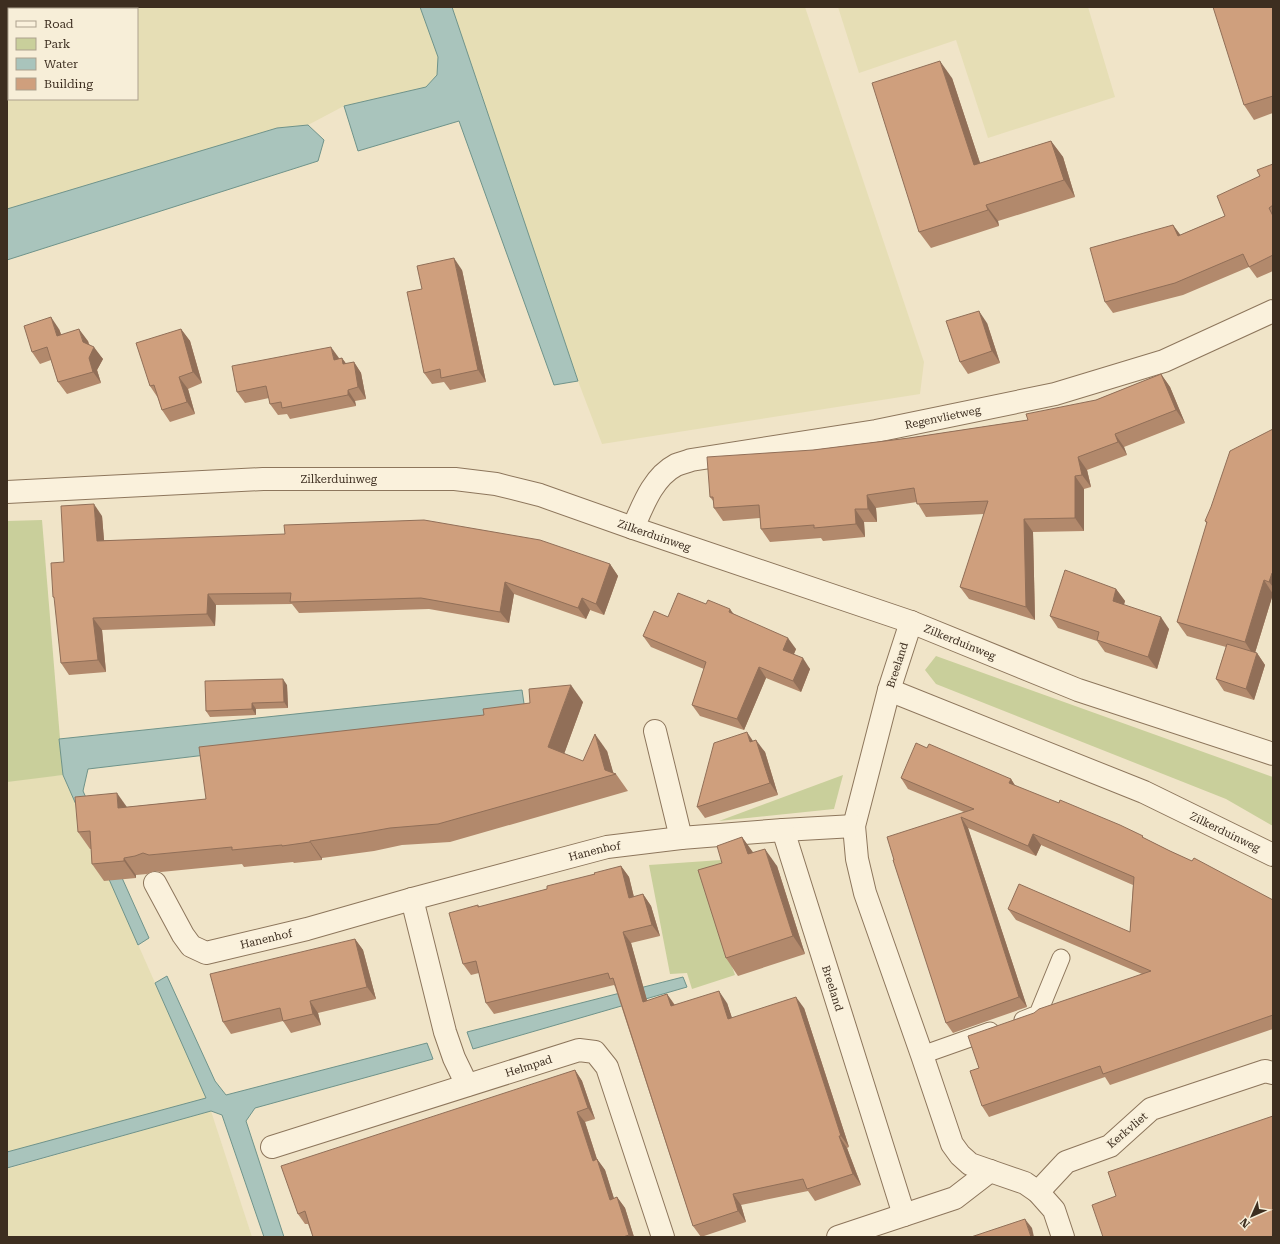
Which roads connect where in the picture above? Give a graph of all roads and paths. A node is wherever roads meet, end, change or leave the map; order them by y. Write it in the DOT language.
graph roads {
  1 [pos="1273,311"];
  2 [pos="7,492"];
  3 [pos="633,528"];
  4 [pos="911,622"];
  5 [pos="889,690"];
  6 [pos="655,731"];
  7 [pos="1273,754"];
  8 [pos="854,826"];
  9 [pos="783,830"];
  10 [pos="681,838"];
  11 [pos="1273,855"];
  12 [pos="155,883"];
  13 [pos="412,898"];
  14 [pos="1061,958"];
  15 [pos="922,1055"];
  16 [pos="1273,1073"];
  17 [pos="467,1085"];
  18 [pos="272,1147"];
  19 [pos="990,1171"];
  20 [pos="1038,1192"];
  21 [pos="904,1215"];
  22 [pos="850,1235"];
  23 [pos="663,1237"];
  24 [pos="1063,1237"];
  1 -- 3 [label="street, Regenvlietweg"];
  2 -- 3 [label="street, Zilkerduinweg"];
  3 -- 4 [label="street, Zilkerduinweg"];
  4 -- 5 [label="street, Breeland"];
  4 -- 7 [label="street, Zilkerduinweg"];
  5 -- 8 [label="street, Breeland"];
  5 -- 11 [label="street, Zilkerduinweg"];
  6 -- 10 [label="street"];
  8 -- 9 [label="street"];
  8 -- 15 [label="street, Breeland"];
  9 -- 10 [label="street, Hanenhof"];
  9 -- 21 [label="street, Breeland"];
  10 -- 13 [label="street, Hanenhof"];
  12 -- 13 [label="street, Hanenhof"];
  13 -- 17 [label="street"];
  14 -- 15 [label="lane"];
  15 -- 19 [label="street, Breeland"];
  16 -- 20 [label="street, Kerkvliet"];
  17 -- 18 [label="street, Helmpad"];
  17 -- 23 [label="street, Helmpad"];
  19 -- 20 [label="street, Breeland"];
  19 -- 21 [label="street"];
  20 -- 24 [label="street, Breeland"];
  21 -- 22 [label="street"];
}
